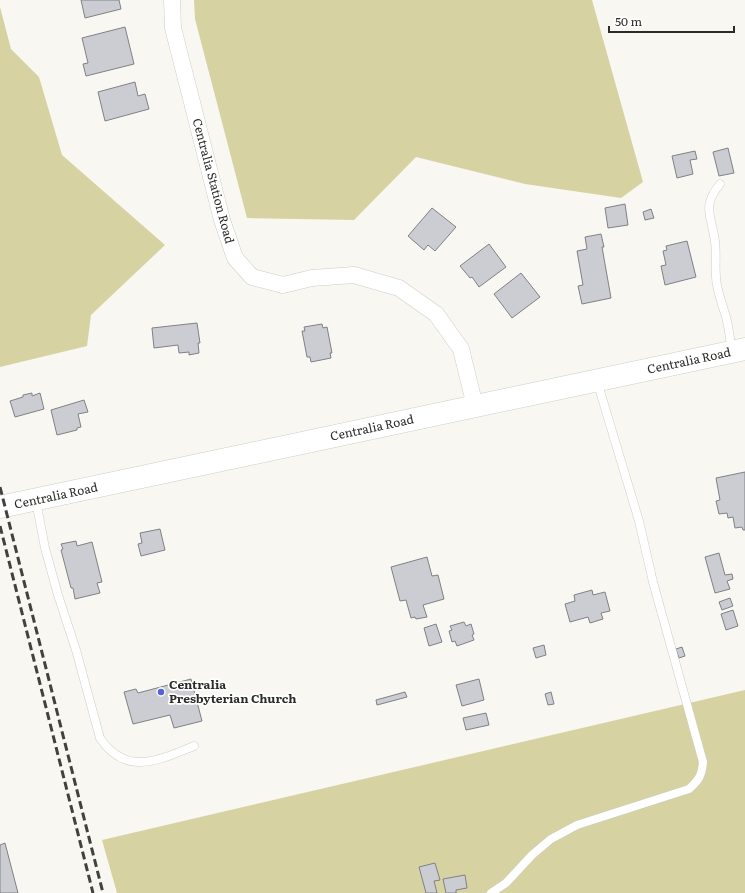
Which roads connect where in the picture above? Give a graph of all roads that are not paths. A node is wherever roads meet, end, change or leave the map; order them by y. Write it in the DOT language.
graph roads {
  1 [pos="172,0"];
  2 [pos="720,184"];
  3 [pos="739,350"];
  4 [pos="596,380"];
  5 [pos="475,406"];
  6 [pos="36,500"];
  7 [pos="0,507"];
  8 [pos="194,746"];
  9 [pos="492,893"];
  1 -- 5 [label="street, Centralia Station Road"];
  2 -- 3 [label="lane"];
  3 -- 4 [label="main road, Centralia Road"];
  4 -- 5 [label="main road, Centralia Road"];
  4 -- 9 [label="lane"];
  5 -- 6 [label="main road, Centralia Road"];
  6 -- 7 [label="main road, Centralia Road"];
  6 -- 8 [label="lane"];
}
